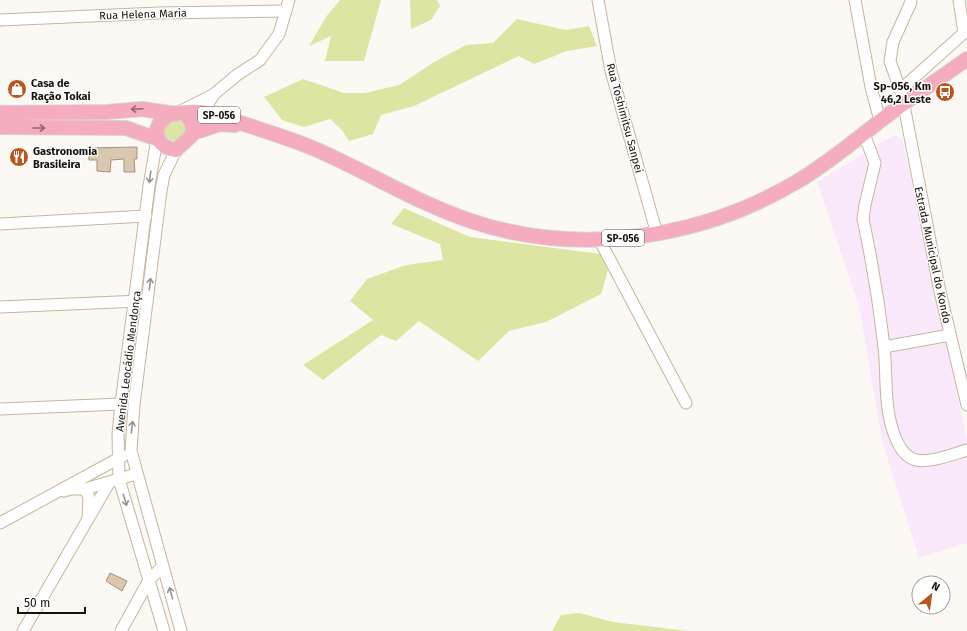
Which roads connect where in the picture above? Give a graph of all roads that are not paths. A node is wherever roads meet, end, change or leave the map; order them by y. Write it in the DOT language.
graph roads {
  1 [pos="598,0"];
  2 [pos="855,0"];
  3 [pos="959,0"];
  4 [pos="911,2"];
  5 [pos="288,6"];
  6 [pos="0,20"];
  7 [pos="966,32"];
  8 [pos="967,59"];
  9 [pos="213,95"];
  10 [pos="902,99"];
  11 [pos="204,111"];
  12 [pos="0,113"];
  13 [pos="181,113"];
  14 [pos="880,121"];
  15 [pos="252,126"];
  16 [pos="0,127"];
  17 [pos="193,133"];
  18 [pos="864,134"];
  19 [pos="157,139"];
  20 [pos="176,150"];
  21 [pos="146,216"];
  22 [pos="0,224"];
  23 [pos="657,234"];
  24 [pos="600,241"];
  25 [pos="135,301"];
  26 [pos="148,302"];
  27 [pos="0,307"];
  28 [pos="950,335"];
  29 [pos="884,347"];
  30 [pos="686,403"];
  31 [pos="121,404"];
  32 [pos="967,405"];
  33 [pos="0,409"];
  34 [pos="967,450"];
  35 [pos="131,451"];
  36 [pos="119,458"];
  37 [pos="136,474"];
  38 [pos="114,481"];
  39 [pos="85,489"];
  40 [pos="54,494"];
  41 [pos="88,518"];
  42 [pos="0,523"];
  43 [pos="164,566"];
  44 [pos="149,580"];
  45 [pos="23,631"];
  46 [pos="121,631"];
  47 [pos="164,631"];
  48 [pos="181,631"];
  1 -- 23 [label="street, Rua Toshimitsu Sanpei"];
  2 -- 14 [label="street"];
  3 -- 7 [label="street"];
  4 -- 10 [label="street, Estrada Municipal do Kondo"];
  5 -- 6 [label="street, Rua Helena Maria"];
  5 -- 9 [label="street"];
  7 -- 10 [label="street"];
  8 -- 10 [label="main road, SP-056"];
  9 -- 11 [label="street"];
  9 -- 13 [label="street"];
  10 -- 14 [label="main road, SP-056"];
  10 -- 28 [label="street, Estrada Municipal do Kondo"];
  11 -- 13 [label="main road, SP-056"];
  11 -- 15 [label="main road, SP-056"];
  11 -- 17 [label="street"];
  13 -- 12 [label="main road, SP-056, one-way"];
  13 -- 17 [label="main road"];
  13 -- 19 [label="main road"];
  14 -- 18 [label="main road, SP-056"];
  15 -- 17 [label="main road"];
  15 -- 24 [label="main road, SP-056"];
  16 -- 19 [label="main road, one-way"];
  17 -- 20 [label="main road"];
  18 -- 23 [label="main road, SP-056"];
  18 -- 29 [label="street"];
  19 -- 20 [label="main road"];
  19 -- 21 [label="street, Avenida Leocádio Mendonça, one-way"];
  26 -- 20 [label="street, Avenida Leocádio Mendonça, one-way"];
  21 -- 22 [label="street"];
  21 -- 25 [label="street, Avenida Leocádio Mendonça"];
  23 -- 24 [label="main road, SP-056"];
  24 -- 30 [label="street"];
  25 -- 26 [label="street"];
  25 -- 27 [label="street"];
  25 -- 31 [label="street, Avenida Leocádio Mendonça"];
  35 -- 26 [label="street, Avenida Leocádio Mendonça, one-way"];
  28 -- 29 [label="street"];
  28 -- 32 [label="street, Estrada Municipal do Kondo"];
  29 -- 34 [label="street"];
  31 -- 33 [label="street"];
  31 -- 36 [label="street, Avenida Leocádio Mendonça"];
  35 -- 36 [label="street"];
  35 -- 37 [label="street, Avenida Leocádio Mendonça"];
  36 -- 38 [label="street, Avenida Leocádio Mendonça"];
  36 -- 40 [label="street"];
  37 -- 38 [label="street"];
  37 -- 43 [label="street, Avenida Leocádio Mendonça"];
  38 -- 39 [label="street"];
  38 -- 41 [label="street"];
  38 -- 44 [label="street, Avenida Leocádio Mendonça, one-way"];
  39 -- 40 [label="street"];
  39 -- 41 [label="street"];
  40 -- 42 [label="street"];
  41 -- 45 [label="street"];
  43 -- 44 [label="street"];
  48 -- 43 [label="street, Avenida Leocádio Mendonça, one-way"];
  44 -- 46 [label="street"];
  44 -- 47 [label="street, Avenida Leocádio Mendonça"];
}
